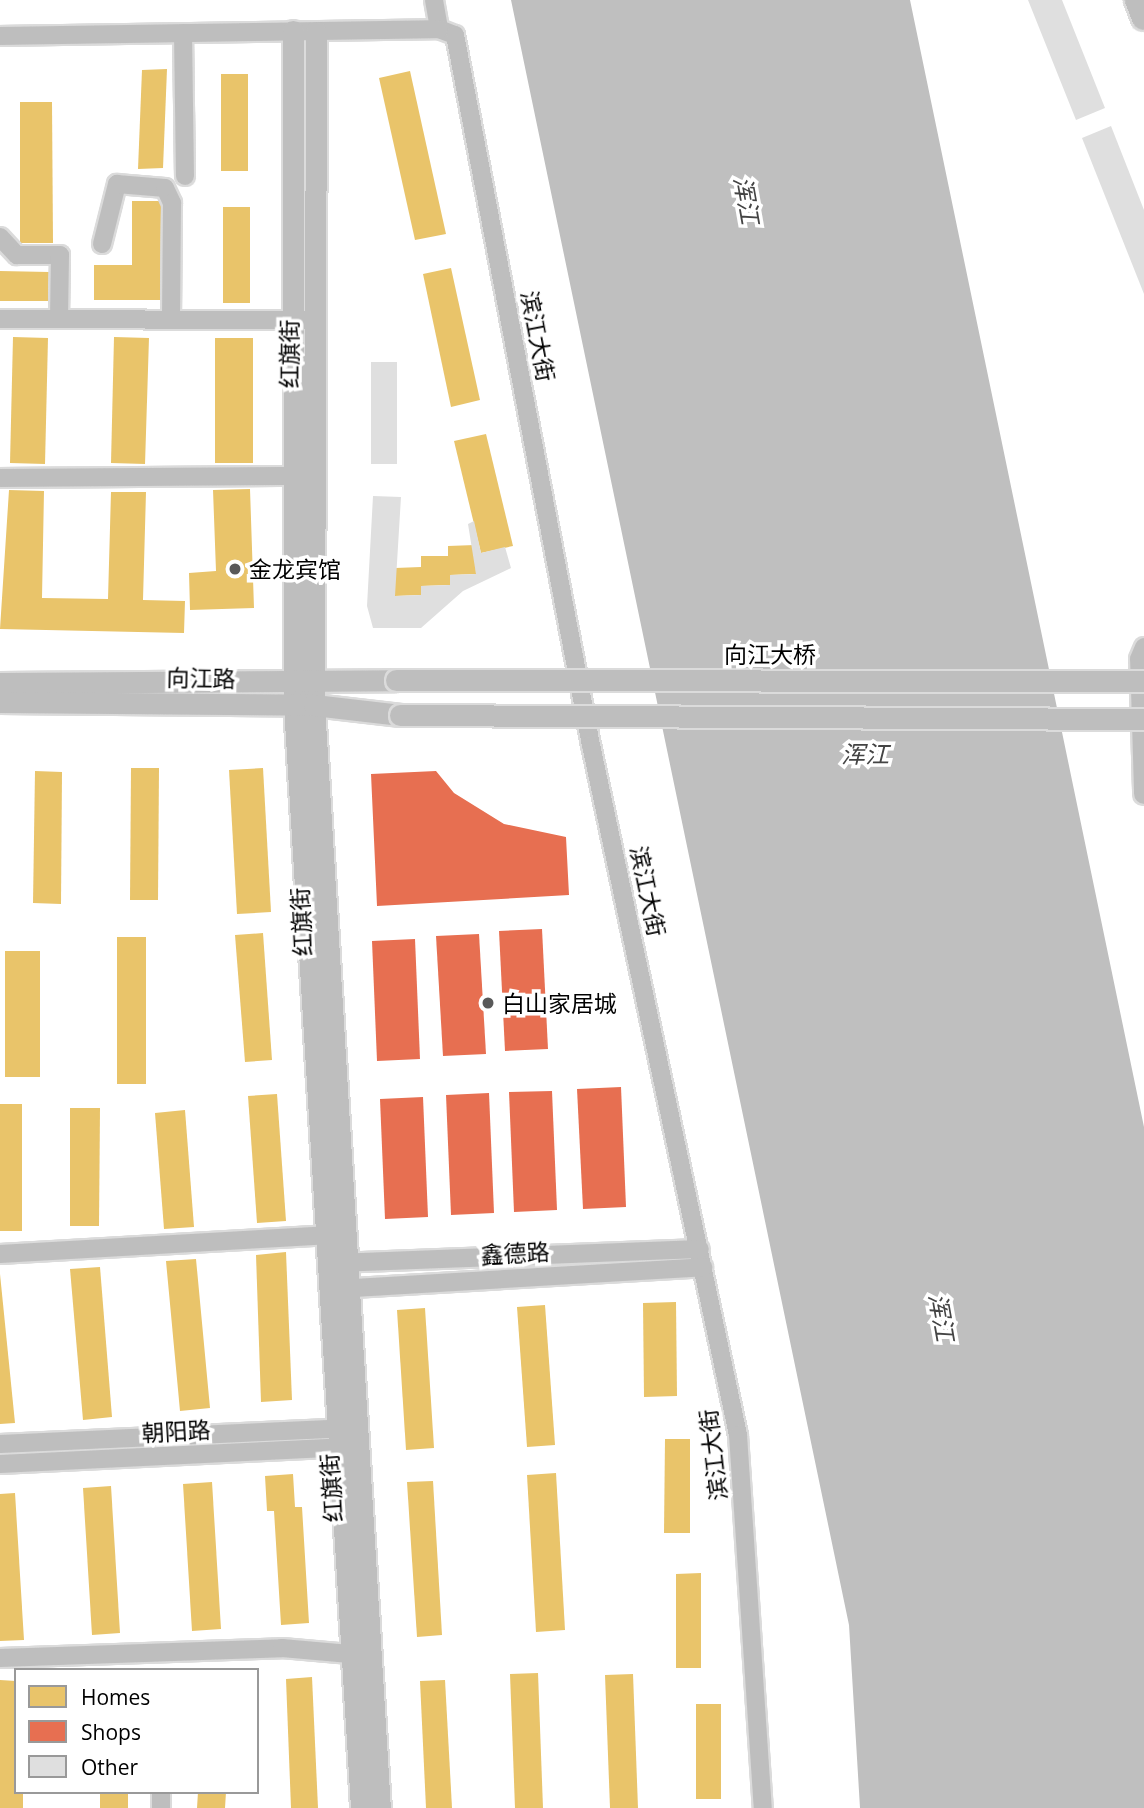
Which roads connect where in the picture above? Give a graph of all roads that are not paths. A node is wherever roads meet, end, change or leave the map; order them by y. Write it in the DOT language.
graph roads {
  1 [pos="433,0"];
  2 [pos="1137,0"];
  3 [pos="1144,18"];
  4 [pos="439,29"];
  5 [pos="293,32"];
  6 [pos="316,32"];
  7 [pos="184,33"];
  8 [pos="0,36"];
  9 [pos="185,176"];
  10 [pos="0,237"];
  11 [pos="102,244"];
  12 [pos="0,319"];
  13 [pos="59,319"];
  14 [pos="171,319"];
  15 [pos="293,320"];
  16 [pos="315,320"];
  17 [pos="304,476"];
  18 [pos="0,478"];
  19 [pos="1144,646"];
  20 [pos="396,680"];
  21 [pos="1144,681"];
  22 [pos="0,683"];
  23 [pos="304,695"];
  24 [pos="0,702"];
  25 [pos="1144,719"];
  26 [pos="1144,791"];
  27 [pos="326,1235"];
  28 [pos="0,1254"];
  29 [pos="702,1258"];
  30 [pos="337,1263"];
  31 [pos="339,1288"];
  32 [pos="345,1438"];
  33 [pos="0,1444"];
  34 [pos="0,1464"];
  35 [pos="351,1654"];
  36 [pos="0,1658"];
  37 [pos="159,1663"];
  38 [pos="361,1808"];
  39 [pos="380,1808"];
  40 [pos="763,1808"];
  1 -- 4 [label="street, 滨江大街"];
  2 -- 3 [label="highway"];
  4 -- 6 [label="street"];
  4 -- 29 [label="street, 滨江大街"];
  5 -- 6 [label="street"];
  5 -- 7 [label="street"];
  5 -- 15 [label="main road"];
  6 -- 16 [label="main road, 红旗街"];
  7 -- 8 [label="street"];
  7 -- 9 [label="street"];
  10 -- 13 [label="street"];
  11 -- 14 [label="street"];
  12 -- 13 [label="street"];
  13 -- 14 [label="street"];
  14 -- 15 [label="street"];
  15 -- 16 [label="street"];
  15 -- 17 [label="main road"];
  16 -- 17 [label="main road, 红旗街"];
  17 -- 18 [label="street"];
  17 -- 23 [label="main road, 红旗街"];
  19 -- 26 [label="street"];
  20 -- 21 [label="main road, 向江大桥, bridge"];
  20 -- 23 [label="main road, 向江路"];
  22 -- 23 [label="main road, 向江路"];
  23 -- 24 [label="main road, 向江路"];
  23 -- 25 [label="main road, 向江路, bridge"];
  23 -- 27 [label="main road"];
  23 -- 30 [label="main road, 红旗街"];
  27 -- 28 [label="street"];
  27 -- 30 [label="main road"];
  29 -- 30 [label="street, 鑫德路"];
  29 -- 31 [label="street, 鑫德路"];
  29 -- 40 [label="street, 滨江大街"];
  30 -- 31 [label="main road"];
  31 -- 32 [label="main road"];
  32 -- 33 [label="street, 朝阳路"];
  32 -- 34 [label="street, 朝阳路"];
  32 -- 35 [label="main road"];
  32 -- 39 [label="main road, 红旗街"];
  35 -- 37 [label="street"];
  35 -- 38 [label="main road"];
  36 -- 37 [label="street"];
}
